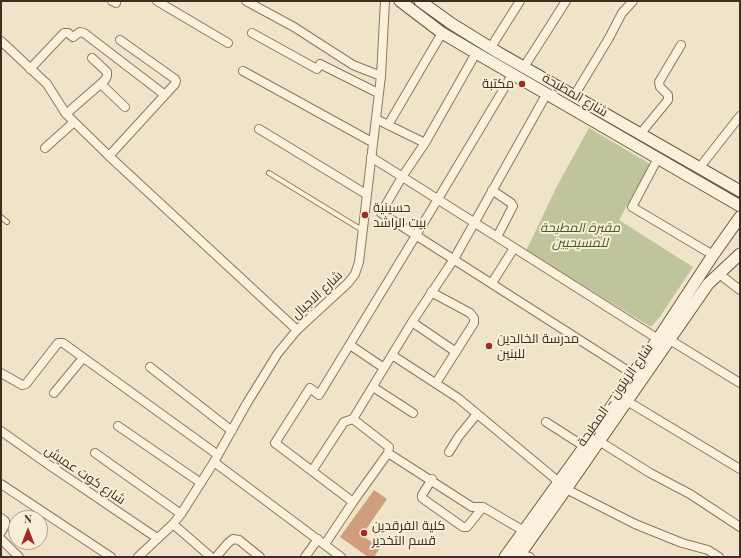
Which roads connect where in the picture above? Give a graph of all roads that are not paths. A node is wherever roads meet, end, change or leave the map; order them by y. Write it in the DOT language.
graph roads {
  1 [pos="157,1"];
  2 [pos="246,1"];
  3 [pos="385,1"];
  4 [pos="400,1"];
  5 [pos="420,1"];
  6 [pos="520,1"];
  7 [pos="566,1"];
  8 [pos="633,1"];
  9 [pos="252,33"];
  10 [pos="442,33"];
  11 [pos="120,40"];
  12 [pos="1,41"];
  13 [pos="228,43"];
  14 [pos="681,45"];
  15 [pos="495,50"];
  16 [pos="476,53"];
  17 [pos="92,58"];
  18 [pos="493,63"];
  19 [pos="524,67"];
  20 [pos="30,68"];
  21 [pos="243,71"];
  22 [pos="512,75"];
  23 [pos="380,76"];
  24 [pos="101,84"];
  25 [pos="378,93"];
  26 [pos="546,94"];
  27 [pos="165,95"];
  28 [pos="574,96"];
  29 [pos="125,107"];
  30 [pos="66,114"];
  31 [pos="740,116"];
  32 [pos="376,119"];
  33 [pos="74,122"];
  34 [pos="388,124"];
  35 [pos="259,129"];
  36 [pos="641,133"];
  37 [pos="372,142"];
  38 [pos="425,143"];
  39 [pos="45,148"];
  40 [pos="109,156"];
  41 [pos="371,157"];
  42 [pos="658,158"];
  43 [pos="700,167"];
  44 [pos="269,173"];
  45 [pos="402,178"];
  46 [pos="492,190"];
  47 [pos="740,191"];
  48 [pos="366,194"];
  49 [pos="438,199"];
  50 [pos="740,206"];
  51 [pos="740,217"];
  52 [pos="1,218"];
  53 [pos="6,222"];
  54 [pos="474,222"];
  55 [pos="362,230"];
  56 [pos="416,236"];
  57 [pos="497,237"];
  58 [pos="514,248"];
  59 [pos="740,254"];
  60 [pos="713,255"];
  61 [pos="454,259"];
  62 [pos="718,273"];
  63 [pos="492,283"];
  64 [pos="740,290"];
  65 [pos="431,292"];
  66 [pos="412,322"];
  67 [pos="297,330"];
  68 [pos="658,339"];
  69 [pos="670,340"];
  70 [pos="350,345"];
  71 [pos="456,352"];
  72 [pos="392,355"];
  73 [pos="83,358"];
  74 [pos="150,367"];
  75 [pos="384,368"];
  76 [pos="1,373"];
  77 [pos="633,374"];
  78 [pos="436,383"];
  79 [pos="740,383"];
  80 [pos="373,387"];
  81 [pos="54,393"];
  82 [pos="627,401"];
  83 [pos="413,414"];
  84 [pos="477,414"];
  85 [pos="353,418"];
  86 [pos="546,422"];
  87 [pos="118,426"];
  88 [pos="1,431"];
  89 [pos="232,431"];
  90 [pos="599,441"];
  91 [pos="585,447"];
  92 [pos="449,452"];
  93 [pos="95,453"];
  94 [pos="388,453"];
  95 [pos="216,458"];
  96 [pos="740,469"];
  97 [pos="312,471"];
  98 [pos="432,480"];
  99 [pos="201,483"];
  100 [pos="1,484"];
  101 [pos="563,486"];
  102 [pos="353,502"];
  103 [pos="483,506"];
  104 [pos="181,514"];
  105 [pos="1,518"];
  106 [pos="173,524"];
  107 [pos="740,527"];
  108 [pos="524,531"];
  109 [pos="1,532"];
  110 [pos="156,538"];
  111 [pos="1,539"];
  112 [pos="318,539"];
  113 [pos="325,544"];
  114 [pos="523,556"];
  115 [pos="20,557"];
  116 [pos="110,557"];
  117 [pos="138,557"];
  118 [pos="211,557"];
  119 [pos="216,557"];
  120 [pos="260,557"];
  121 [pos="305,557"];
  122 [pos="341,557"];
  123 [pos="505,557"];
  124 [pos="719,557"];
  1 -- 13 [label="street"];
  2 -- 23 [label="street"];
  3 -- 23 [label="street, شارع الاجبال"];
  4 -- 10 [label="main road, شارع المطيحة"];
  5 -- 15 [label="main road, شارع المطيحة"];
  6 -- 15 [label="street"];
  7 -- 19 [label="street"];
  8 -- 28 [label="street"];
  9 -- 25 [label="street"];
  10 -- 16 [label="main road, شارع المطيحة"];
  10 -- 34 [label="street"];
  11 -- 27 [label="street"];
  12 -- 20 [label="street"];
  14 -- 36 [label="street"];
  15 -- 18 [label="main road"];
  15 -- 19 [label="main road, شارع المطيحة"];
  16 -- 18 [label="main road, شارع المطيحة"];
  16 -- 38 [label="street"];
  17 -- 24 [label="street"];
  18 -- 22 [label="main road, شارع المطيحة"];
  19 -- 28 [label="main road, شارع المطيحة"];
  20 -- 27 [label="street"];
  20 -- 30 [label="street"];
  21 -- 37 [label="street"];
  22 -- 26 [label="main road, شارع المطيحة"];
  22 -- 49 [label="street"];
  23 -- 25 [label="street, شارع الاجبال"];
  24 -- 29 [label="street"];
  24 -- 30 [label="street"];
  25 -- 32 [label="street, شارع الاجبال"];
  26 -- 42 [label="main road, شارع المطيحة"];
  26 -- 46 [label="street"];
  27 -- 40 [label="street"];
  28 -- 36 [label="main road, شارع المطيحة"];
  30 -- 33 [label="street"];
  31 -- 43 [label="street"];
  32 -- 34 [label="street"];
  32 -- 37 [label="street, شارع الاجبال"];
  33 -- 39 [label="street"];
  33 -- 40 [label="street"];
  34 -- 38 [label="street"];
  35 -- 48 [label="street"];
  36 -- 43 [label="main road, شارع المطيحة"];
  37 -- 41 [label="street, شارع الاجبال"];
  38 -- 45 [label="street"];
  40 -- 67 [label="street"];
  41 -- 45 [label="street"];
  41 -- 48 [label="street, شارع الاجبال"];
  42 -- 50 [label="main road, شارع المطيحة"];
  42 -- 60 [label="street"];
  43 -- 47 [label="main road, شارع المطيحة"];
  44 -- 55 [label="lane"];
  45 -- 49 [label="street"];
  45 -- 56 [label="street"];
  46 -- 54 [label="street"];
  46 -- 57 [label="street"];
  48 -- 55 [label="street, شارع الاجبال"];
  49 -- 54 [label="street"];
  49 -- 56 [label="street"];
  51 -- 60 [label="main road, شارع الزيتون - المطيحة"];
  52 -- 53 [label="lane"];
  54 -- 57 [label="street"];
  54 -- 61 [label="street"];
  55 -- 67 [label="street, شارع الاجبال"];
  56 -- 61 [label="street"];
  56 -- 70 [label="street"];
  57 -- 58 [label="street"];
  58 -- 63 [label="street"];
  58 -- 68 [label="street"];
  59 -- 62 [label="main road, شارع الزيتون - المطيحة"];
  60 -- 68 [label="main road, شارع الزيتون - المطيحة"];
  61 -- 63 [label="street"];
  61 -- 65 [label="street"];
  62 -- 64 [label="street"];
  62 -- 69 [label="main road, شارع الزيتون - المطيحة"];
  63 -- 77 [label="street"];
  65 -- 66 [label="street"];
  65 -- 71 [label="street"];
  66 -- 71 [label="street"];
  66 -- 72 [label="street"];
  67 -- 89 [label="street, شارع الاجبال"];
  68 -- 77 [label="main road, شارع الزيتون - المطيحة"];
  69 -- 79 [label="street"];
  69 -- 82 [label="main road, شارع الزيتون - المطيحة"];
  70 -- 75 [label="street"];
  70 -- 97 [label="street"];
  71 -- 78 [label="street"];
  72 -- 75 [label="street"];
  72 -- 78 [label="street"];
  73 -- 76 [label="street"];
  73 -- 81 [label="street"];
  73 -- 95 [label="street"];
  74 -- 89 [label="street"];
  75 -- 80 [label="street"];
  77 -- 91 [label="main road, شارع الزيتون - المطيحة"];
  78 -- 84 [label="street"];
  80 -- 83 [label="street"];
  80 -- 85 [label="street"];
  82 -- 90 [label="main road, شارع الزيتون - المطيحة"];
  82 -- 96 [label="street"];
  84 -- 92 [label="street"];
  84 -- 101 [label="street"];
  85 -- 94 [label="street"];
  85 -- 97 [label="street"];
  86 -- 91 [label="street"];
  87 -- 99 [label="street"];
  88 -- 110 [label="street, شارع كوت عميش"];
  89 -- 95 [label="street, شارع الاجبال"];
  90 -- 101 [label="main road, شارع الزيتون - المطيحة"];
  90 -- 107 [label="street"];
  91 -- 101 [label="main road, شارع الزيتون - المطيحة"];
  93 -- 104 [label="street"];
  94 -- 98 [label="street"];
  94 -- 102 [label="street"];
  95 -- 99 [label="street, شارع الاجبال"];
  95 -- 112 [label="street"];
  97 -- 102 [label="street"];
  98 -- 103 [label="street"];
  98 -- 103 [label="street"];
  99 -- 104 [label="street, شارع الاجبال"];
  100 -- 116 [label="street"];
  101 -- 108 [label="main road, شارع الزيتون - المطيحة"];
  101 -- 114 [label="main road, شارع الزيتون - المطيحة"];
  101 -- 124 [label="street"];
  102 -- 113 [label="street"];
  103 -- 108 [label="street"];
  104 -- 106 [label="street, شارع الاجبال"];
  105 -- 109 [label="street"];
  106 -- 110 [label="street, شارع الاجبال"];
  106 -- 118 [label="street"];
  108 -- 123 [label="main road, شارع الزيتون - المطيحة"];
  110 -- 117 [label="street, شارع الاجبال"];
  111 -- 115 [label="street"];
  112 -- 113 [label="street"];
  112 -- 121 [label="street"];
  113 -- 122 [label="street"];
  119 -- 120 [label="street"];
}
